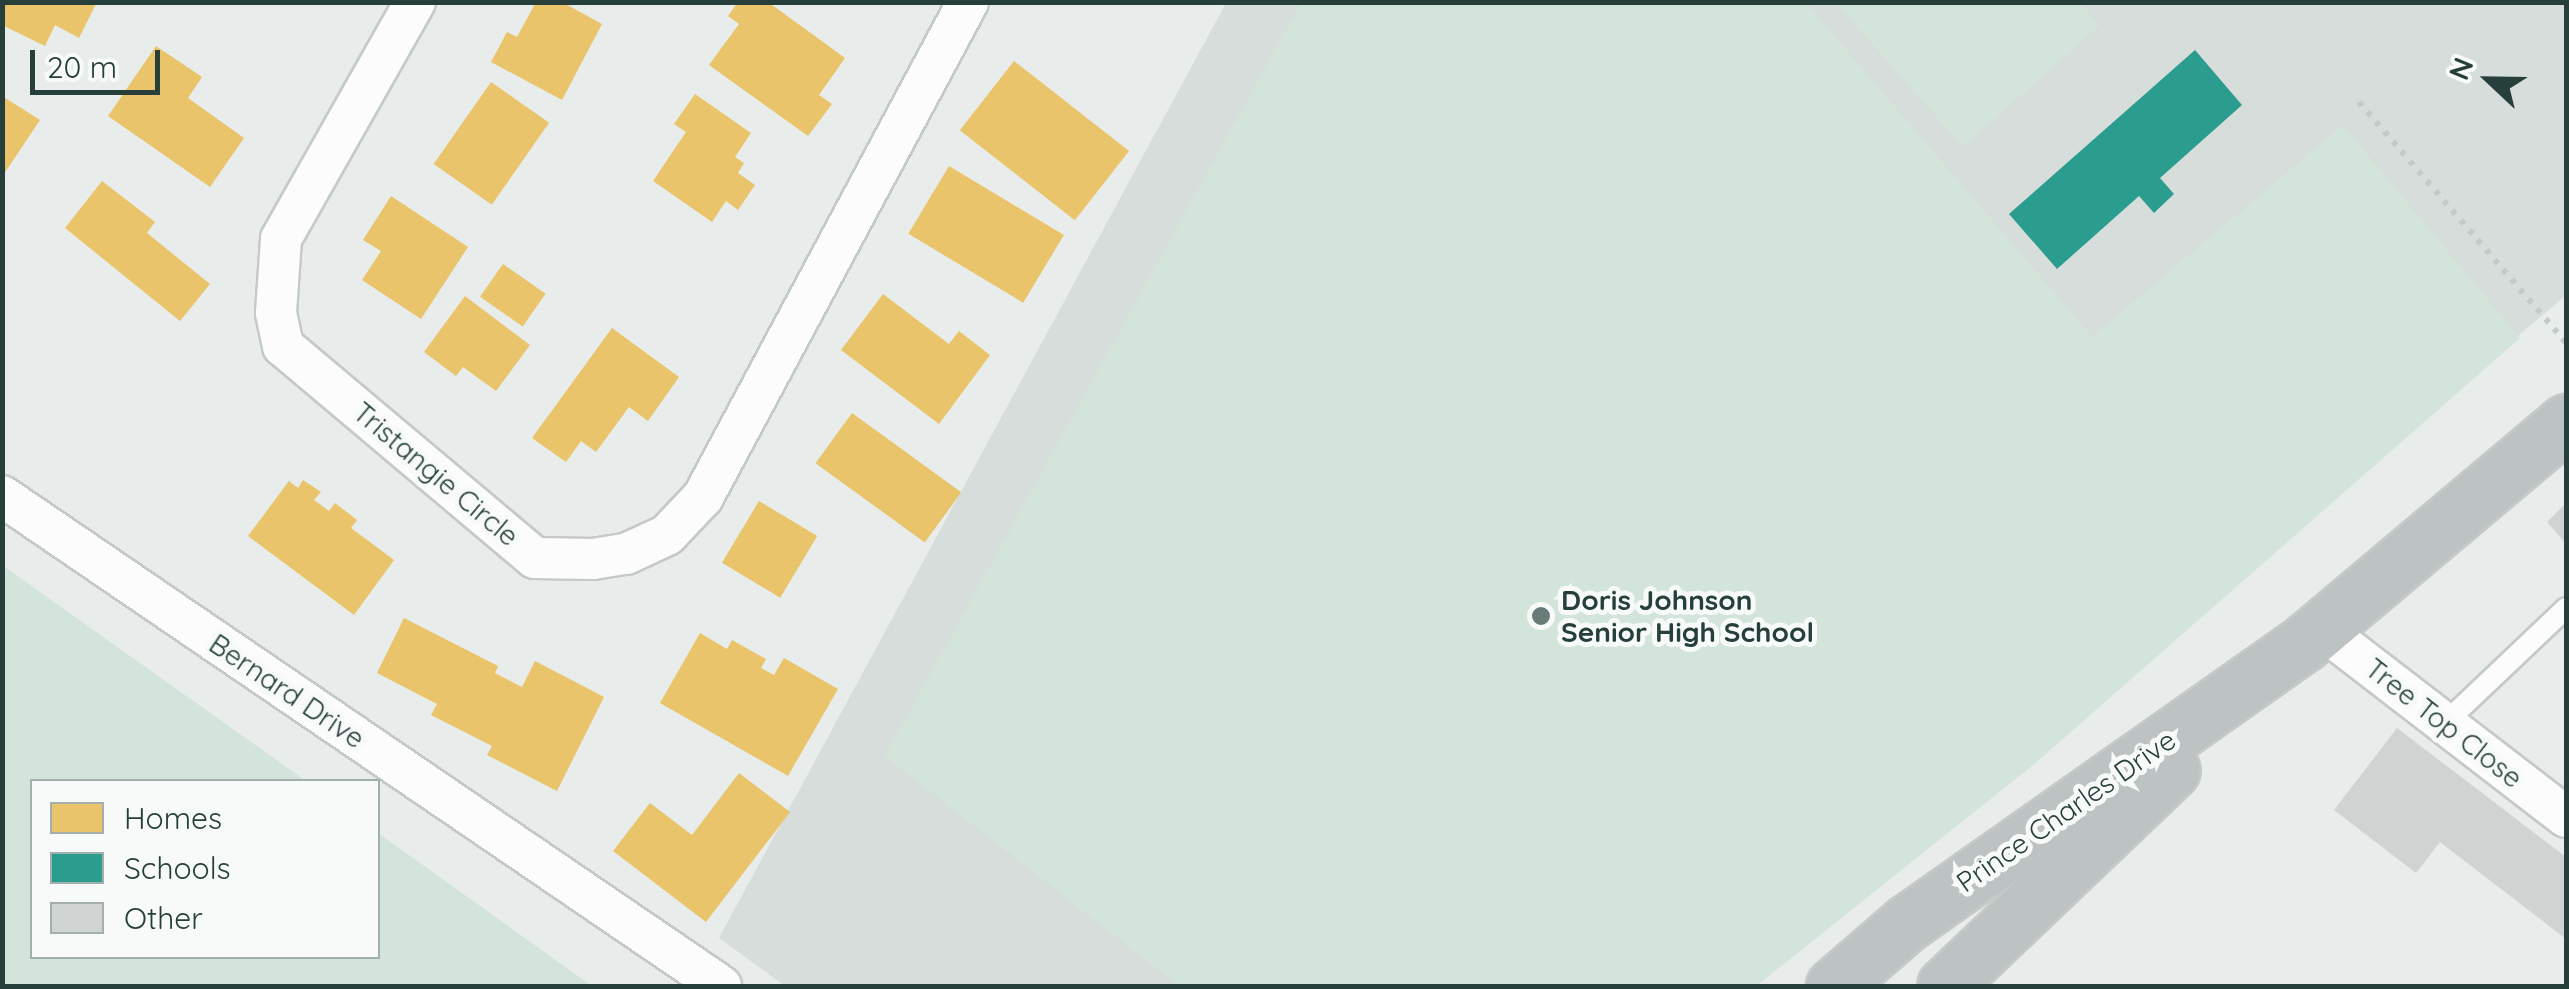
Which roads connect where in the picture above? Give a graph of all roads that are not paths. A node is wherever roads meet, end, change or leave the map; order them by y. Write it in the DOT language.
graph roads {
  1 [pos="415,2"];
  2 [pos="968,2"];
  3 [pos="2566,422"];
  4 [pos="2,496"];
  5 [pos="2566,608"];
  6 [pos="2313,636"];
  7 [pos="2445,723"];
  8 [pos="2561,804"];
  9 [pos="721,986"];
  10 [pos="1834,986"];
  11 [pos="1945,986"];
  1 -- 2 [label="street, Tristangie Circle"];
  3 -- 6 [label="highway, Prince Charles Drive"];
  4 -- 9 [label="street, Bernard Drive"];
  5 -- 7 [label="lane"];
  6 -- 7 [label="street, Tree Top Close"];
  6 -- 10 [label="highway, Prince Charles Drive"];
  6 -- 11 [label="highway, Prince Charles Drive"];
  7 -- 8 [label="street, Tree Top Close"];
}
